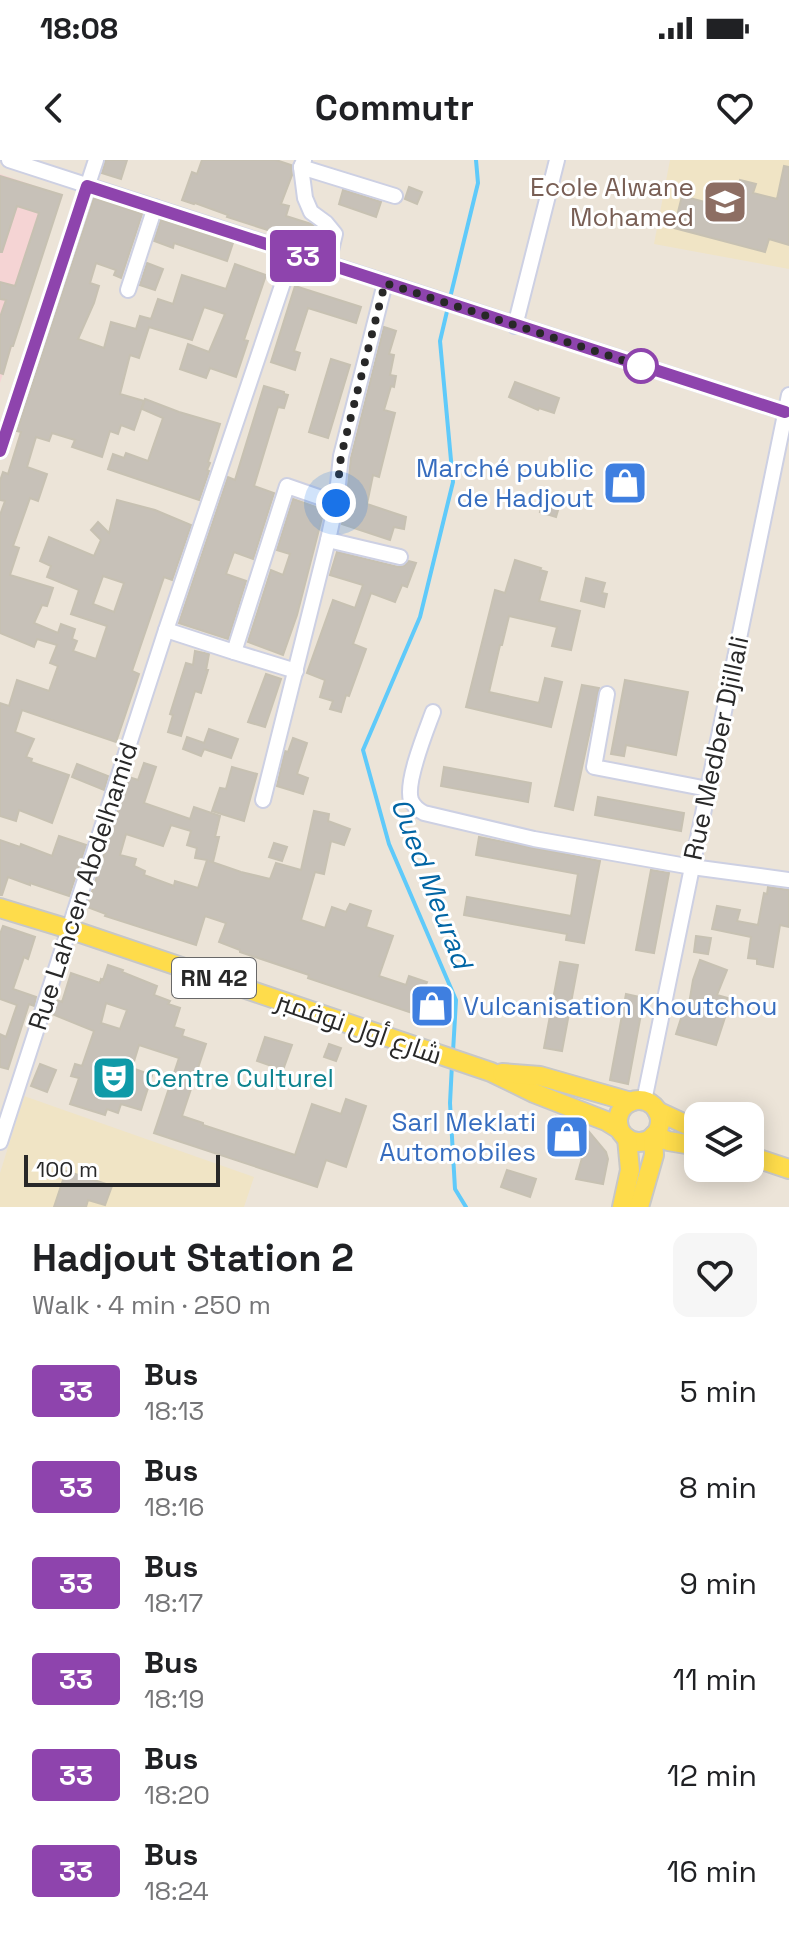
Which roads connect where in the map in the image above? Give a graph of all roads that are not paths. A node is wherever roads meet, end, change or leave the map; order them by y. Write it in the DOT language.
graph roads {
  1 [pos="9,160"];
  2 [pos="96,160"];
  3 [pos="557,160"];
  4 [pos="302,163"];
  5 [pos="87,186"];
  6 [pos="395,196"];
  7 [pos="155,207"];
  8 [pos="293,253"];
  9 [pos="328,263"];
  10 [pos="388,284"];
  11 [pos="128,290"];
  12 [pos="515,326"];
  13 [pos="789,395"];
  14 [pos="785,412"];
  15 [pos="0,451"];
  16 [pos="336,503"];
  17 [pos="328,540"];
  18 [pos="400,557"];
  19 [pos="166,630"];
  20 [pos="234,652"];
  21 [pos="296,671"];
  22 [pos="607,694"];
  23 [pos="433,712"];
  24 [pos="708,789"];
  25 [pos="263,800"];
  26 [pos="692,867"];
  27 [pos="789,880"];
  28 [pos="0,908"];
  29 [pos="69,929"];
  30 [pos="486,1071"];
  31 [pos="644,1105"];
  32 [pos="684,1124"];
  33 [pos="623,1133"];
  34 [pos="654,1135"];
  35 [pos="0,1140"];
  36 [pos="684,1144"];
  37 [pos="764,1161"];
  38 [pos="789,1169"];
  39 [pos="622,1207"];
  40 [pos="639,1207"];
  1 -- 5 [label="street"];
  2 -- 5 [label="street"];
  3 -- 12 [label="street"];
  4 -- 6 [label="street"];
  4 -- 9 [label="street"];
  5 -- 7 [label="street"];
  5 -- 15 [label="street"];
  7 -- 8 [label="street"];
  7 -- 11 [label="street"];
  8 -- 9 [label="street"];
  8 -- 19 [label="street, Rue Lahcen Abdelhamid"];
  9 -- 10 [label="street"];
  10 -- 12 [label="street"];
  10 -- 16 [label="street"];
  12 -- 14 [label="street"];
  13 -- 14 [label="street, Rue Medber Djillali"];
  14 -- 24 [label="street, Rue Medber Djillali"];
  16 -- 17 [label="street"];
  16 -- 20 [label="street"];
  17 -- 18 [label="street"];
  17 -- 21 [label="street"];
  19 -- 20 [label="street"];
  19 -- 29 [label="street, Rue Lahcen Abdelhamid"];
  20 -- 21 [label="street"];
  21 -- 25 [label="street"];
  22 -- 24 [label="street"];
  23 -- 26 [label="street"];
  24 -- 26 [label="street, Rue Medber Djillali"];
  26 -- 27 [label="street"];
  26 -- 31 [label="street, Rue Medber Djillali"];
  28 -- 29 [label="main road, شارع أول نوفمبر / RN 42"];
  29 -- 30 [label="main road, شارع أول نوفمبر / RN 42"];
  29 -- 35 [label="street, Rue Lahcen Abdelhamid"];
  30 -- 31 [label="main road, RN 42"];
  30 -- 33 [label="main road, RN 42"];
  31 -- 32 [label="main road"];
  31 -- 33 [label="main road"];
  31 -- 34 [label="main road"];
  33 -- 34 [label="main road"];
  33 -- 39 [label="main road"];
  34 -- 36 [label="main road"];
  34 -- 40 [label="main road"];
  37 -- 38 [label="main road"];
}
